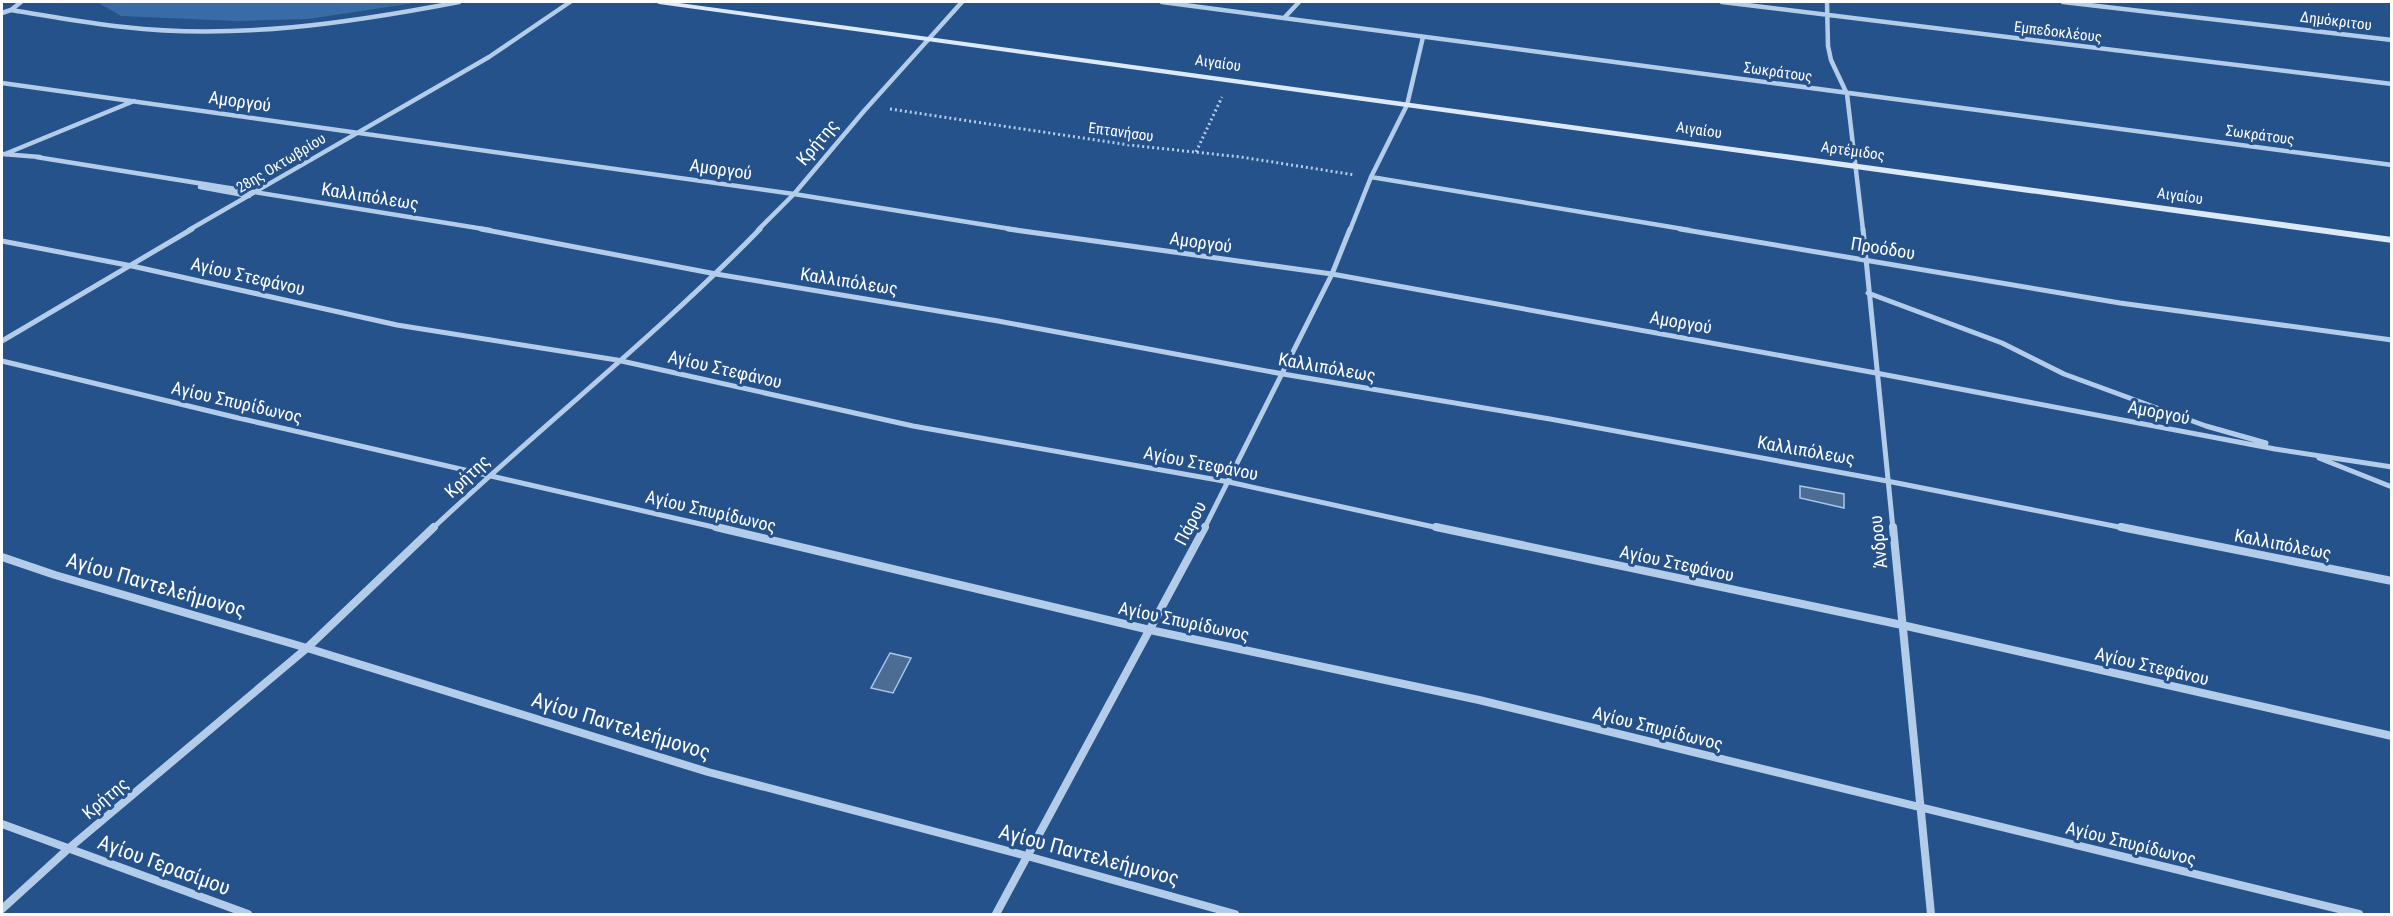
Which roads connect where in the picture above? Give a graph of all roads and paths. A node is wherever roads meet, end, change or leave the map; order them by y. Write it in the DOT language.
graph roads {
  1 [pos="21,2"];
  2 [pos="459,2"];
  3 [pos="570,2"];
  4 [pos="659,2"];
  5 [pos="962,2"];
  6 [pos="1161,2"];
  7 [pos="1299,2"];
  8 [pos="1722,2"];
  9 [pos="1827,2"];
  10 [pos="2063,2"];
  11 [pos="11,10"];
  12 [pos="2,14"];
  13 [pos="1829,14"];
  14 [pos="1284,18"];
  15 [pos="1423,37"];
  16 [pos="928,39"];
  17 [pos="2391,40"];
  18 [pos="1231,80"];
  19 [pos="2,83"];
  20 [pos="2391,84"];
  21 [pos="1847,94"];
  22 [pos="135,101"];
  23 [pos="868,105"];
  24 [pos="1407,105"];
  25 [pos="354,133"];
  26 [pos="1196,152"];
  27 [pos="2,155"];
  28 [pos="1772,155"];
  29 [pos="36,157"];
  30 [pos="2391,165"];
  31 [pos="1857,166"];
  32 [pos="1929,176"];
  33 [pos="1371,177"];
  34 [pos="256,192"];
  35 [pos="794,194"];
  36 [pos="249,196"];
  37 [pos="2391,240"];
  38 [pos="2,242"];
  39 [pos="1865,261"];
  40 [pos="132,266"];
  41 [pos="716,274"];
  42 [pos="1332,274"];
  43 [pos="1868,293"];
  44 [pos="2391,340"];
  45 [pos="2,341"];
  46 [pos="617,360"];
  47 [pos="2,361"];
  48 [pos="1876,373"];
  49 [pos="1283,375"];
  50 [pos="2307,454"];
  51 [pos="2391,467"];
  52 [pos="490,474"];
  53 [pos="1887,480"];
  54 [pos="1229,482"];
  55 [pos="2391,488"];
  56 [pos="2,556"];
  57 [pos="2391,581"];
  58 [pos="1902,625"];
  59 [pos="1150,630"];
  60 [pos="307,648"];
  61 [pos="2391,736"];
  62 [pos="1920,807"];
  63 [pos="2,824"];
  64 [pos="68,849"];
  65 [pos="1027,856"];
  66 [pos="2,909"];
  67 [pos="248,915"];
  68 [pos="996,915"];
  69 [pos="1235,915"];
  70 [pos="1931,915"];
  71 [pos="2359,915"];
  1 -- 11 [label="street"];
  2 -- 11 [label="street"];
  3 -- 25 [label="street, 28ης Οκτωβρίου"];
  4 -- 16 [label="main road, Αιγαίου"];
  5 -- 16 [label="street, Κρήτης"];
  6 -- 14 [label="street, Σωκράτους"];
  7 -- 14 [label="street"];
  8 -- 13 [label="street, Εμπεδοκλέους"];
  9 -- 13 [label="street, Άνδρου"];
  10 -- 17 [label="street, Δημόκριτου"];
  11 -- 12 [label="street"];
  13 -- 20 [label="street, Εμπεδοκλέους"];
  13 -- 21 [label="street, Άνδρου"];
  14 -- 15 [label="street, Σωκράτους"];
  15 -- 21 [label="street, Σωκράτους"];
  15 -- 24 [label="street, Πάρου"];
  16 -- 18 [label="main road, Αιγαίου"];
  16 -- 23 [label="street, Κρήτης"];
  18 -- 24 [label="main road, Αιγαίου"];
  18 -- 26 [label="path"];
  19 -- 22 [label="street, Αμοργού"];
  21 -- 30 [label="street, Σωκράτους"];
  21 -- 31 [label="street, Άνδρου"];
  22 -- 25 [label="street, Αμοργού"];
  22 -- 27 [label="street"];
  23 -- 26 [label="path, Επτανήσου"];
  23 -- 35 [label="street, Κρήτης"];
  24 -- 28 [label="main road, Αιγαίου"];
  24 -- 33 [label="street, Πάρου"];
  25 -- 34 [label="street, 28ης Οκτωβρίου"];
  25 -- 35 [label="street, Αμοργού"];
  26 -- 33 [label="path, Επτανήσου"];
  27 -- 29 [label="street"];
  28 -- 31 [label="main road, Αρτέμιδος"];
  29 -- 34 [label="street, Καλλιπόλεως"];
  29 -- 36 [label="street"];
  31 -- 32 [label="main road, Αρτέμιδος"];
  31 -- 39 [label="street, Άνδρου"];
  32 -- 37 [label="main road, Αιγαίου"];
  33 -- 39 [label="street, Προόδου"];
  33 -- 42 [label="street, Πάρου"];
  34 -- 36 [label="street, 28ης Οκτωβρίου"];
  34 -- 41 [label="street, Καλλιπόλεως"];
  35 -- 41 [label="street, Κρήτης"];
  35 -- 42 [label="street, Αμοργού"];
  36 -- 40 [label="street, 28ης Οκτωβρίου"];
  38 -- 40 [label="street, Αγίου Στεφάνου"];
  39 -- 43 [label="street, Άνδρου"];
  39 -- 44 [label="street, Προόδου"];
  40 -- 45 [label="street, 28ης Οκτωβρίου"];
  40 -- 46 [label="street, Αγίου Στεφάνου"];
  41 -- 46 [label="street, Κρήτης"];
  41 -- 49 [label="street, Καλλιπόλεως"];
  42 -- 48 [label="street, Αμοργού"];
  42 -- 49 [label="street, Πάρου"];
  43 -- 48 [label="street, Άνδρου"];
  43 -- 50 [label="street"];
  46 -- 52 [label="street, Κρήτης"];
  46 -- 54 [label="street, Αγίου Στεφάνου"];
  47 -- 52 [label="street, Αγίου Σπυρίδωνος"];
  48 -- 50 [label="street, Αμοργού"];
  48 -- 53 [label="street, Άνδρου"];
  49 -- 53 [label="street, Καλλιπόλεως"];
  49 -- 54 [label="street, Πάρου"];
  50 -- 51 [label="street, Αμοργού"];
  50 -- 55 [label="street"];
  52 -- 59 [label="street, Αγίου Σπυρίδωνος"];
  52 -- 60 [label="street, Κρήτης"];
  53 -- 57 [label="street, Καλλιπόλεως"];
  53 -- 58 [label="street, Άνδρου"];
  54 -- 58 [label="street, Αγίου Στεφάνου"];
  54 -- 59 [label="street, Πάρου"];
  56 -- 60 [label="street, Αγίου Παντελεήμονος"];
  58 -- 61 [label="street, Αγίου Στεφάνου"];
  58 -- 62 [label="street, Άνδρου"];
  59 -- 62 [label="street, Αγίου Σπυρίδωνος"];
  59 -- 65 [label="street, Πάρου"];
  60 -- 64 [label="street, Κρήτης"];
  60 -- 65 [label="street, Αγίου Παντελεήμονος"];
  62 -- 70 [label="street, Άνδρου"];
  62 -- 71 [label="street, Αγίου Σπυρίδωνος"];
  63 -- 64 [label="street, Αγίου Γερασίμου"];
  64 -- 66 [label="street, Κρήτης"];
  64 -- 67 [label="street, Αγίου Γερασίμου"];
  65 -- 68 [label="street, Πάρου"];
  65 -- 69 [label="street, Αγίου Παντελεήμονος"];
}
